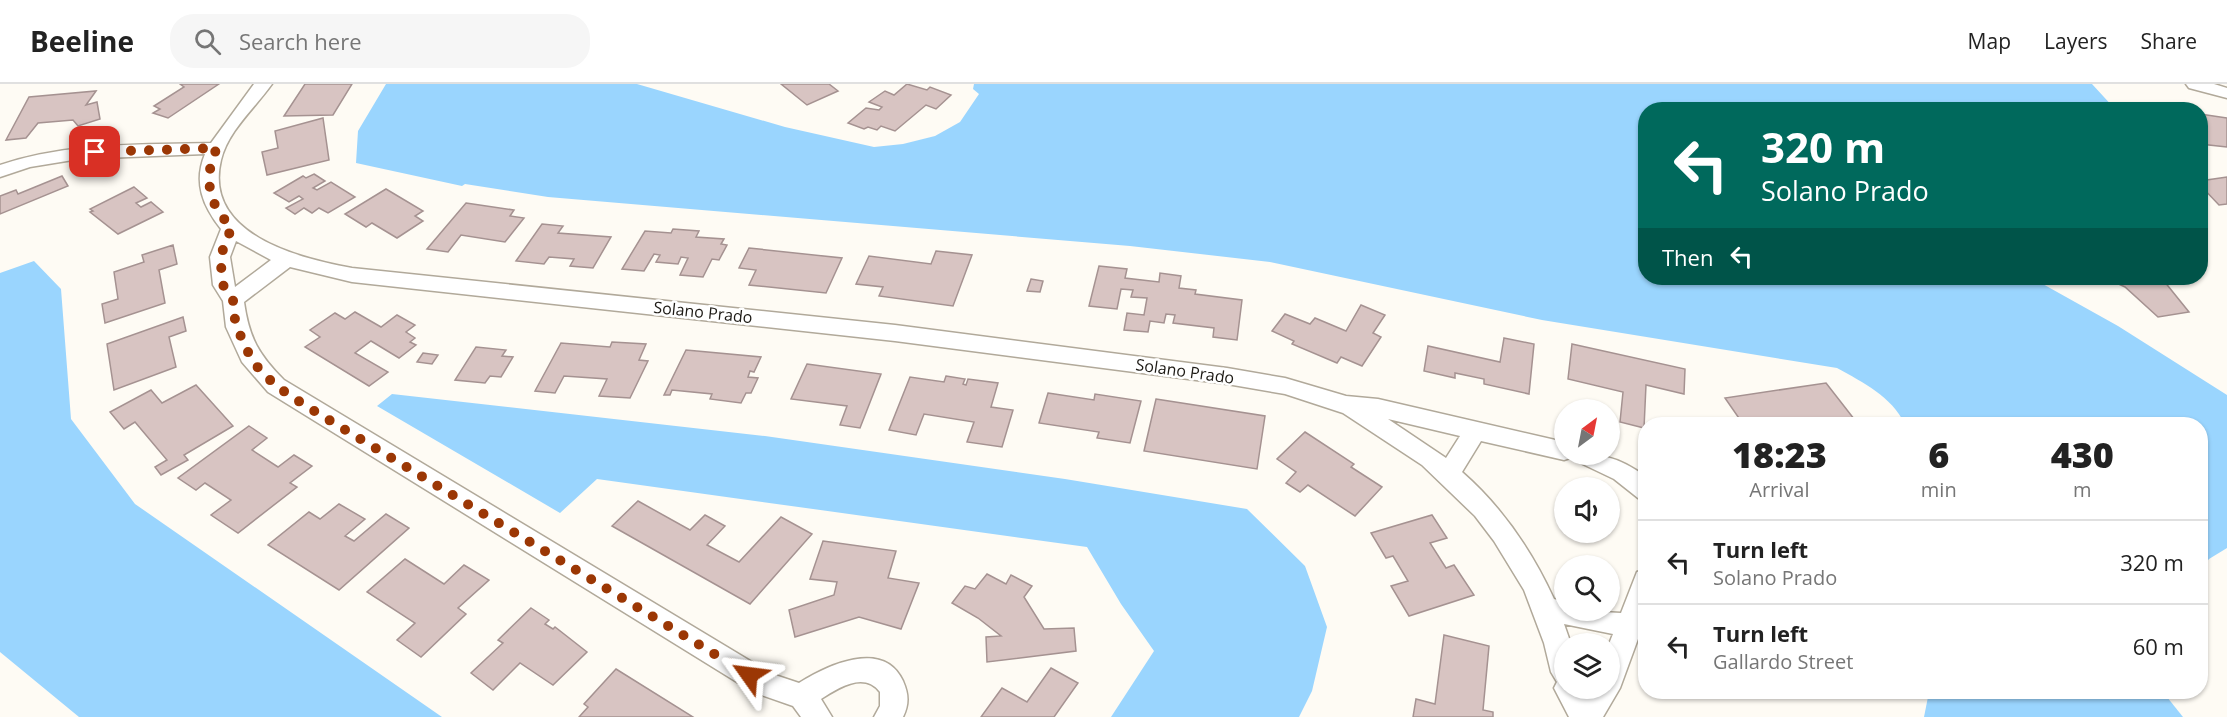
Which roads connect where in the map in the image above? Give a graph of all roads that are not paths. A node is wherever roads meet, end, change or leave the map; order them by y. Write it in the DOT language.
graph roads {
  1 [pos="262,84"];
  2 [pos="2194,84"];
  3 [pos="2227,93"];
  4 [pos="217,148"];
  5 [pos="0,171"];
  6 [pos="232,227"];
  7 [pos="285,260"];
  8 [pos="233,300"];
  9 [pos="1346,405"];
  10 [pos="1476,430"];
  11 [pos="1554,449"];
  12 [pos="1605,465"];
  13 [pos="1449,474"];
  14 [pos="1638,485"];
  15 [pos="1638,601"];
  16 [pos="1545,608"];
  17 [pos="1629,625"];
  18 [pos="1554,633"];
  19 [pos="1620,650"];
  20 [pos="1574,699"];
  21 [pos="1597,699"];
  22 [pos="810,707"];
  23 [pos="888,717"];
  24 [pos="1585,717"];
  1 -- 4 [label="street, Solano Prado"];
  2 -- 3 [label="street"];
  4 -- 5 [label="street"];
  4 -- 6 [label="street, Solano Prado"];
  6 -- 7 [label="street, Solano Prado"];
  6 -- 8 [label="street"];
  7 -- 8 [label="street"];
  7 -- 9 [label="street, Solano Prado"];
  8 -- 22 [label="street"];
  9 -- 10 [label="street, Solano Prado"];
  9 -- 13 [label="street, Solano Prado"];
  10 -- 11 [label="street, Solano Prado"];
  10 -- 13 [label="street"];
  12 -- 14 [label="street"];
  13 -- 16 [label="street, Solano Prado"];
  15 -- 17 [label="street"];
  16 -- 17 [label="street"];
  16 -- 18 [label="street, Solano Prado"];
  17 -- 19 [label="street"];
  20 -- 24 [label="street"];
  21 -- 24 [label="street"];
  22 -- 23 [label="street"];
}
